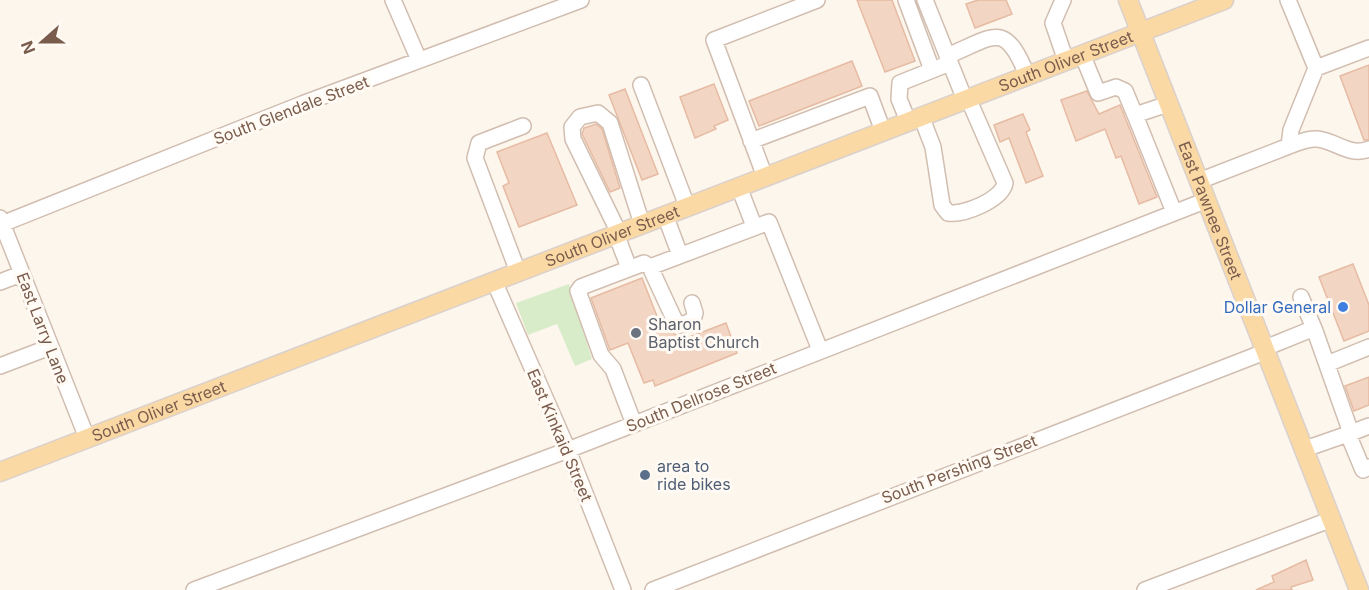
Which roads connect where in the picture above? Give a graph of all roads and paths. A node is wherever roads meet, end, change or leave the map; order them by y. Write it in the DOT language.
graph roads {
  1 [pos="393,0"];
  2 [pos="581,0"];
  3 [pos="816,0"];
  4 [pos="906,0"];
  5 [pos="925,0"];
  6 [pos="1064,0"];
  7 [pos="1128,0"];
  8 [pos="1224,0"];
  9 [pos="1288,0"];
  10 [pos="1140,32"];
  11 [pos="1369,48"];
  12 [pos="1074,57"];
  13 [pos="948,59"];
  14 [pos="419,60"];
  15 [pos="1316,68"];
  16 [pos="932,70"];
  17 [pos="1027,75"];
  18 [pos="641,85"];
  19 [pos="966,99"];
  20 [pos="1168,104"];
  21 [pos="1135,115"];
  22 [pos="915,119"];
  23 [pos="523,126"];
  24 [pos="883,131"];
  25 [pos="751,141"];
  26 [pos="1289,146"];
  27 [pos="1369,149"];
  28 [pos="765,177"];
  29 [pos="1199,181"];
  30 [pos="739,187"];
  31 [pos="1207,200"];
  32 [pos="687,207"];
  33 [pos="1174,212"];
  34 [pos="665,215"];
  35 [pos="1,221"];
  36 [pos="642,224"];
  37 [pos="754,226"];
  38 [pos="618,233"];
  39 [pos="680,255"];
  40 [pos="650,267"];
  41 [pos="629,268"];
  42 [pos="518,272"];
  43 [pos="21,274"];
  44 [pos="494,281"];
  45 [pos="0,282"];
  46 [pos="1300,297"];
  47 [pos="693,303"];
  48 [pos="1315,331"];
  49 [pos="50,346"];
  50 [pos="1369,347"];
  51 [pos="1266,349"];
  52 [pos="820,350"];
  53 [pos="1327,364"];
  54 [pos="0,366"];
  55 [pos="634,424"];
  56 [pos="1369,426"];
  57 [pos="1348,434"];
  58 [pos="87,438"];
  59 [pos="1305,449"];
  60 [pos="568,450"];
  61 [pos="1369,467"];
  62 [pos="0,472"];
  63 [pos="1332,519"];
  64 [pos="194,590"];
  65 [pos="623,590"];
  66 [pos="653,590"];
  67 [pos="1145,590"];
  68 [pos="1359,590"];
  1 -- 14 [label="street"];
  2 -- 14 [label="street, South Glendale Street"];
  3 -- 25 [label="street"];
  4 -- 16 [label="street"];
  5 -- 13 [label="street"];
  6 -- 12 [label="street"];
  7 -- 10 [label="main road, East Pawnee Street"];
  8 -- 10 [label="main road, South Oliver Street"];
  9 -- 15 [label="street"];
  10 -- 12 [label="main road, South Oliver Street"];
  10 -- 20 [label="main road, East Pawnee Street"];
  11 -- 15 [label="street"];
  12 -- 17 [label="main road, South Oliver Street"];
  12 -- 21 [label="street"];
  13 -- 16 [label="street"];
  13 -- 17 [label="street"];
  13 -- 19 [label="street"];
  14 -- 35 [label="street, South Glendale Street"];
  15 -- 26 [label="street"];
  16 -- 22 [label="street"];
  17 -- 19 [label="main road, South Oliver Street"];
  18 -- 32 [label="street"];
  19 -- 22 [label="main road, South Oliver Street"];
  19 -- 22 [label="street"];
  20 -- 21 [label="street"];
  20 -- 29 [label="main road, East Pawnee Street"];
  21 -- 33 [label="street"];
  22 -- 24 [label="main road, South Oliver Street"];
  23 -- 42 [label="street"];
  24 -- 25 [label="street"];
  24 -- 28 [label="main road, South Oliver Street"];
  25 -- 28 [label="street"];
  26 -- 27 [label="street"];
  26 -- 29 [label="street"];
  28 -- 30 [label="main road, South Oliver Street"];
  29 -- 31 [label="main road, East Pawnee Street"];
  30 -- 32 [label="main road, South Oliver Street"];
  30 -- 37 [label="street"];
  31 -- 33 [label="street, South Dellrose Street"];
  31 -- 51 [label="main road, East Pawnee Street"];
  32 -- 34 [label="main road, South Oliver Street"];
  33 -- 52 [label="street, South Dellrose Street"];
  34 -- 36 [label="main road, South Oliver Street"];
  34 -- 39 [label="street"];
  35 -- 43 [label="street, East Larry Lane"];
  36 -- 38 [label="main road, South Oliver Street"];
  36 -- 38 [label="street"];
  37 -- 39 [label="street"];
  37 -- 52 [label="street"];
  38 -- 41 [label="street"];
  38 -- 42 [label="main road, South Oliver Street"];
  39 -- 40 [label="street"];
  40 -- 41 [label="street"];
  40 -- 47 [label="street"];
  41 -- 55 [label="street"];
  42 -- 44 [label="main road, South Oliver Street"];
  43 -- 45 [label="street"];
  43 -- 49 [label="street, East Larry Lane"];
  44 -- 58 [label="main road, South Oliver Street"];
  44 -- 60 [label="street, East Kinkaid Street"];
  46 -- 48 [label="street"];
  48 -- 51 [label="street, South Pershing Street"];
  48 -- 53 [label="street"];
  49 -- 54 [label="street"];
  49 -- 58 [label="street, East Larry Lane"];
  50 -- 53 [label="street"];
  51 -- 59 [label="main road, East Pawnee Street"];
  51 -- 66 [label="street, South Pershing Street"];
  52 -- 55 [label="street, South Dellrose Street"];
  53 -- 57 [label="street"];
  55 -- 60 [label="street, South Dellrose Street"];
  56 -- 57 [label="street"];
  57 -- 59 [label="street"];
  57 -- 61 [label="street"];
  58 -- 62 [label="main road, South Oliver Street"];
  59 -- 63 [label="main road, East Pawnee Street"];
  60 -- 64 [label="street, South Dellrose Street"];
  60 -- 65 [label="street, East Kinkaid Street"];
  63 -- 67 [label="street"];
  63 -- 68 [label="main road, East Pawnee Street"];
}
